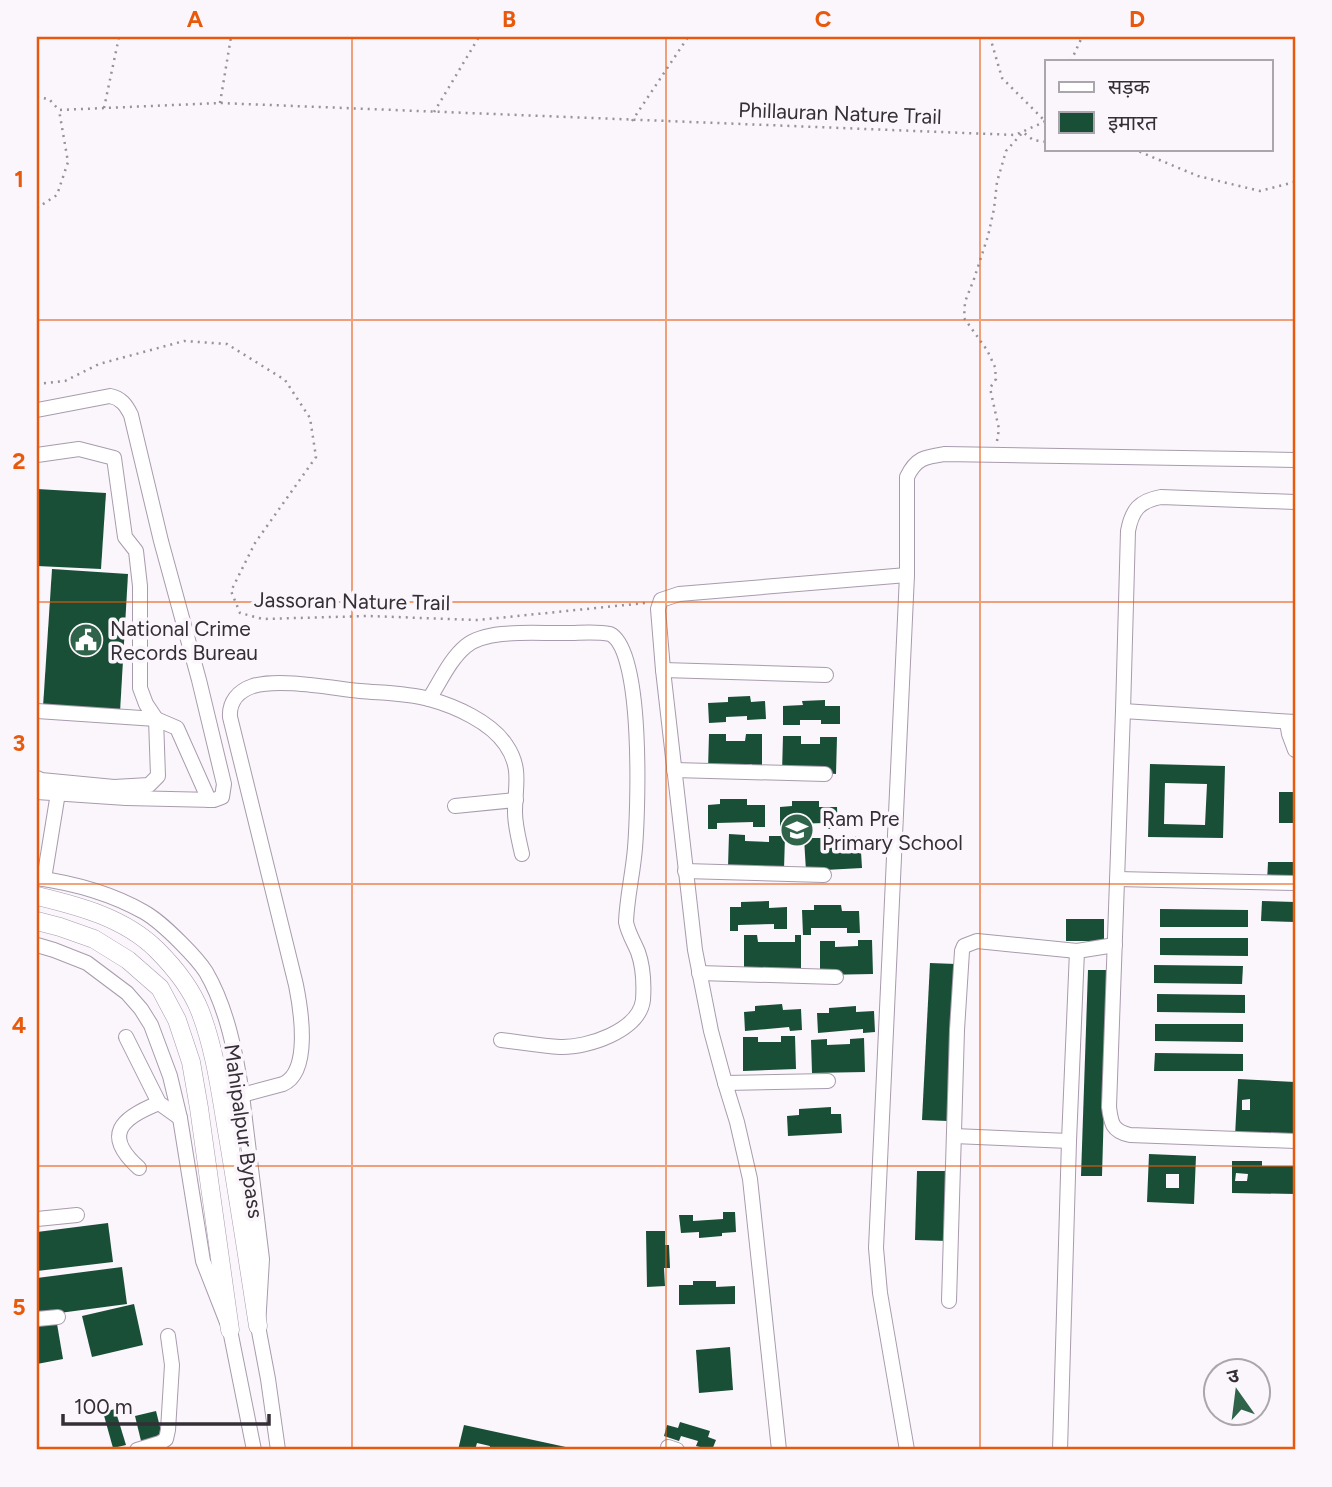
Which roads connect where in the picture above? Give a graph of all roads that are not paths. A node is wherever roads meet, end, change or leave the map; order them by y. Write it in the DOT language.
graph roads {
  1 [pos="37,410"];
  2 [pos="37,455"];
  3 [pos="1295,460"];
  4 [pos="1295,502"];
  5 [pos="907,575"];
  6 [pos="663,670"];
  7 [pos="826,676"];
  8 [pos="429,699"];
  9 [pos="37,711"];
  10 [pos="1123,711"];
  11 [pos="156,719"];
  12 [pos="1291,722"];
  13 [pos="1295,750"];
  14 [pos="674,770"];
  15 [pos="825,774"];
  16 [pos="37,778"];
  17 [pos="37,792"];
  18 [pos="58,793"];
  19 [pos="209,800"];
  20 [pos="516,800"];
  21 [pos="455,806"];
  22 [pos="522,854"];
  23 [pos="685,871"];
  24 [pos="824,875"];
  25 [pos="1117,880"];
  26 [pos="1295,883"];
  27 [pos="39,885"];
  28 [pos="37,921"];
  29 [pos="37,945"];
  30 [pos="1115,945"];
  31 [pos="1077,951"];
  32 [pos="699,973"];
  33 [pos="836,977"];
  34 [pos="126,1037"];
  35 [pos="501,1040"];
  36 [pos="828,1081"];
  37 [pos="724,1083"];
  38 [pos="242,1095"];
  39 [pos="159,1103"];
  40 [pos="180,1118"];
  41 [pos="954,1136"];
  42 [pos="1295,1140"];
  43 [pos="1069,1141"];
  44 [pos="139,1168"];
  45 [pos="77,1215"];
  46 [pos="37,1219"];
  47 [pos="949,1301"];
  48 [pos="58,1317"];
  49 [pos="37,1320"];
  50 [pos="258,1326"];
  51 [pos="230,1330"];
  52 [pos="168,1336"];
  53 [pos="136,1450"];
  54 [pos="254,1450"];
  55 [pos="278,1450"];
  56 [pos="779,1450"];
  57 [pos="907,1450"];
  58 [pos="1060,1450"];
  1 -- 19 [label="street"];
  2 -- 11 [label="street"];
  3 -- 5 [label="street"];
  4 -- 10 [label="street"];
  5 -- 6 [label="street"];
  5 -- 57 [label="street"];
  6 -- 7 [label="street"];
  6 -- 14 [label="street"];
  8 -- 20 [label="street"];
  8 -- 35 [label="street"];
  8 -- 38 [label="street"];
  9 -- 11 [label="street"];
  10 -- 12 [label="street"];
  10 -- 25 [label="street"];
  11 -- 16 [label="street"];
  11 -- 19 [label="street"];
  12 -- 13 [label="street"];
  14 -- 15 [label="street"];
  14 -- 23 [label="street"];
  17 -- 18 [label="street"];
  18 -- 19 [label="street"];
  18 -- 27 [label="street"];
  20 -- 21 [label="street"];
  20 -- 22 [label="street"];
  23 -- 24 [label="street"];
  23 -- 32 [label="street"];
  25 -- 26 [label="street"];
  25 -- 30 [label="street"];
  27 -- 38 [label="street, Mahipalpur Bypass"];
  27 -- 50 [label="main road"];
  28 -- 51 [label="main road"];
  29 -- 40 [label="street"];
  30 -- 31 [label="street"];
  30 -- 42 [label="street"];
  31 -- 41 [label="street"];
  31 -- 43 [label="street"];
  32 -- 33 [label="street"];
  32 -- 37 [label="street"];
  34 -- 39 [label="street"];
  36 -- 37 [label="street"];
  37 -- 56 [label="street"];
  38 -- 50 [label="street, Mahipalpur Bypass"];
  39 -- 40 [label="street"];
  39 -- 44 [label="street"];
  40 -- 51 [label="street"];
  41 -- 43 [label="street"];
  41 -- 47 [label="street"];
  43 -- 58 [label="street"];
  45 -- 46 [label="street"];
  48 -- 49 [label="street"];
  50 -- 55 [label="street, Mahipalpur Bypass"];
  51 -- 54 [label="street"];
  52 -- 53 [label="street"];
}
